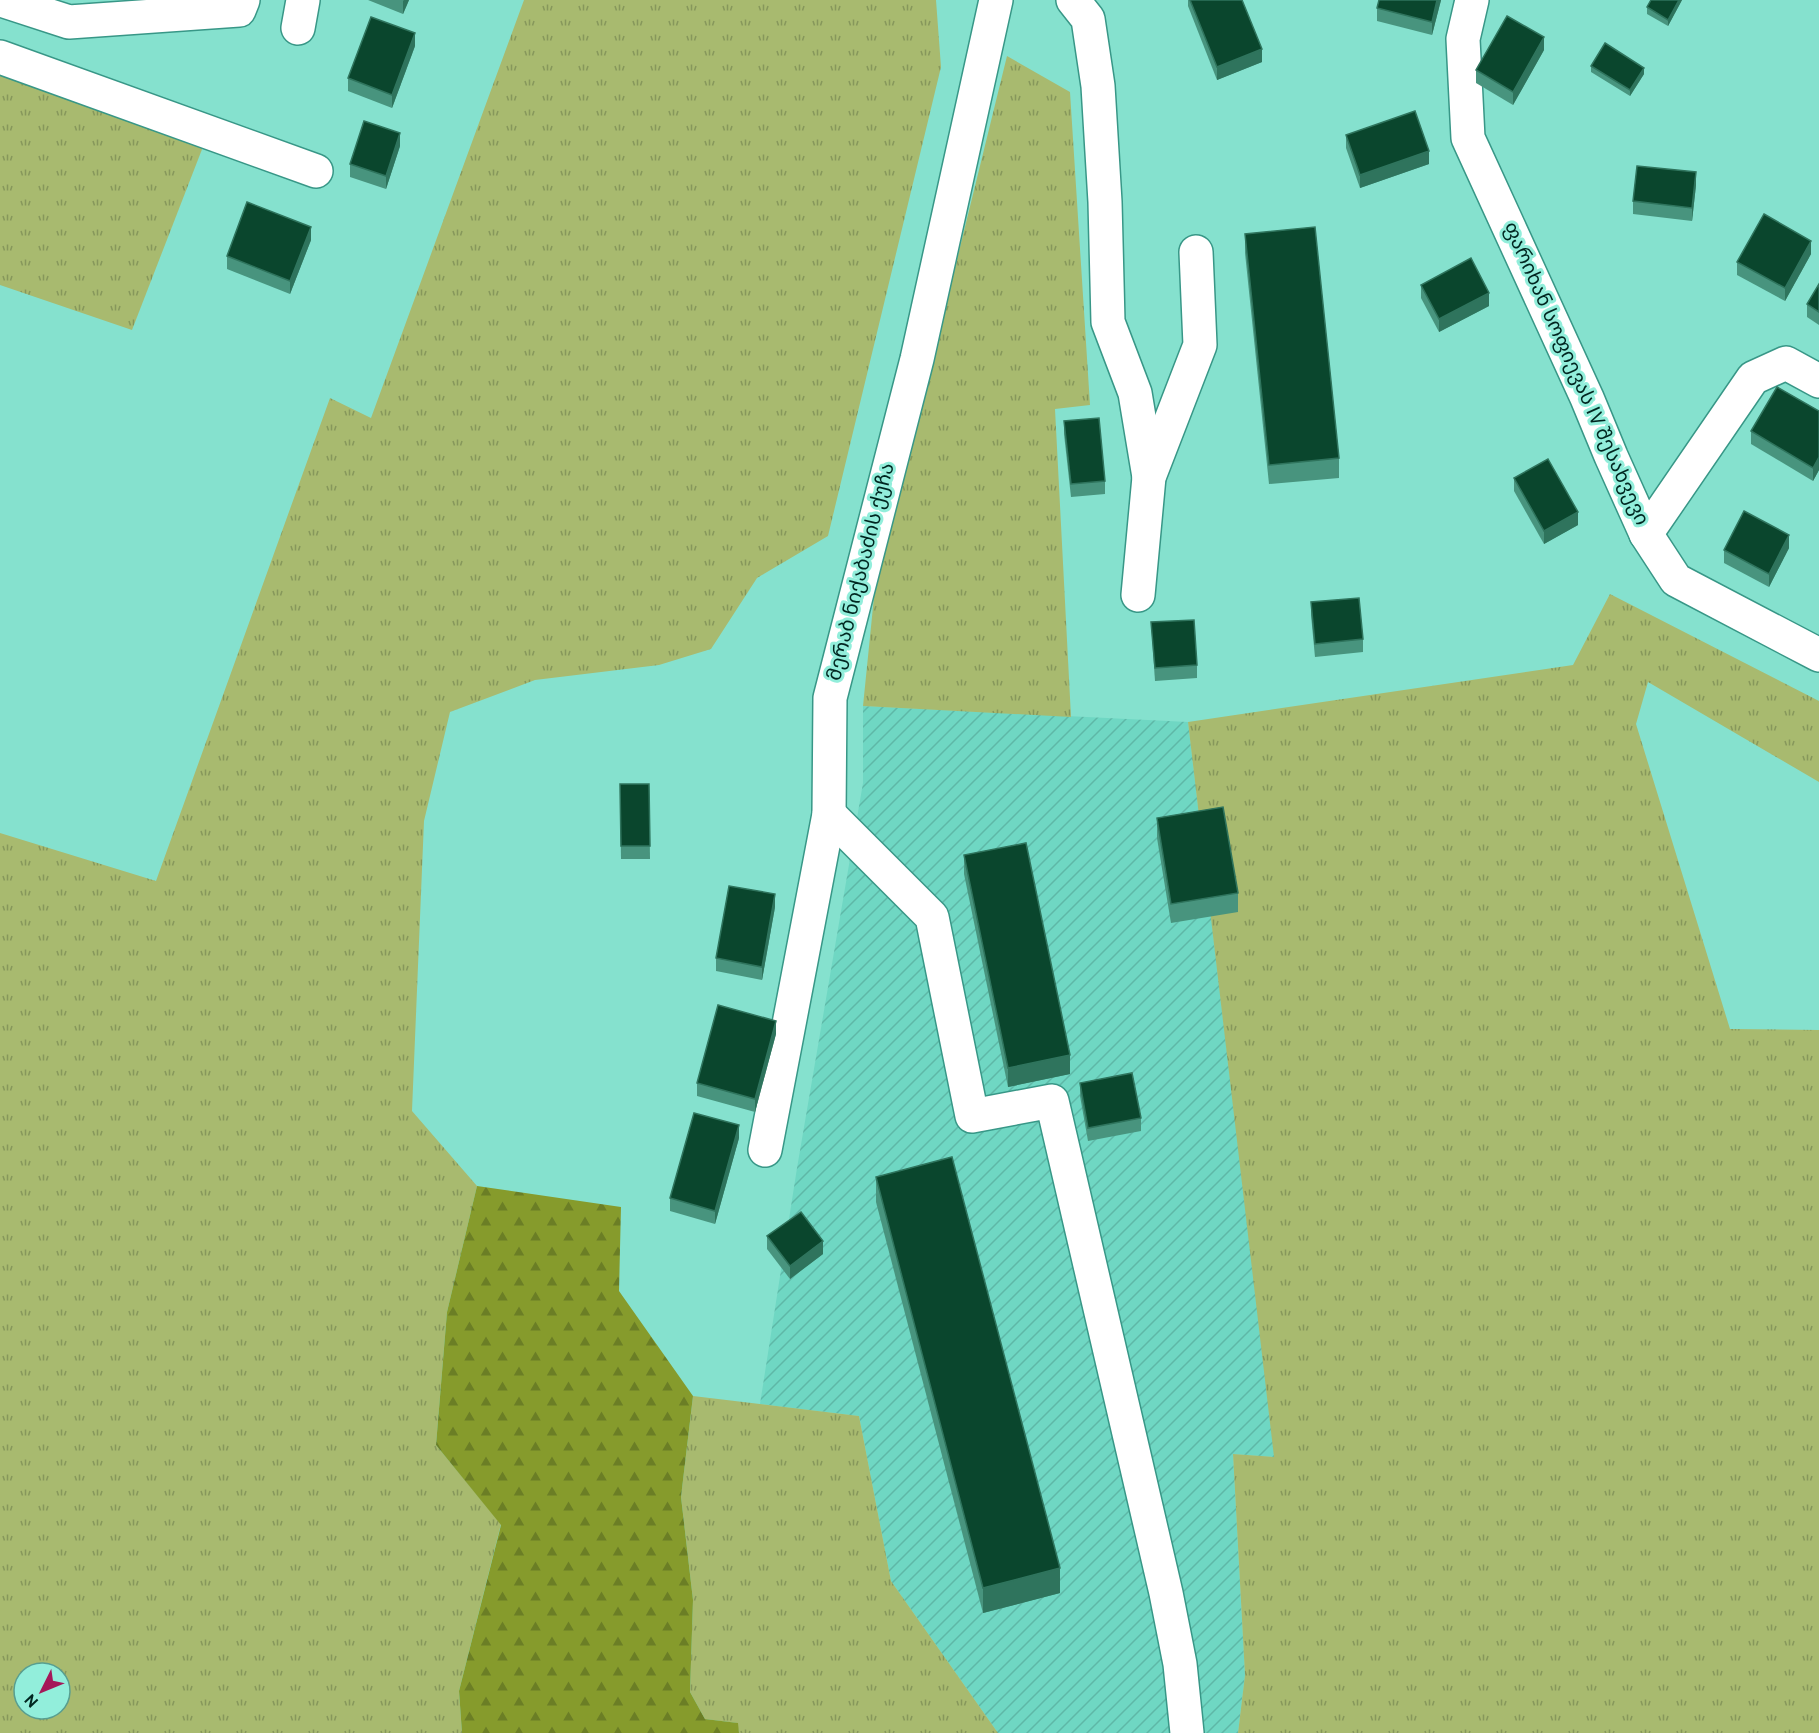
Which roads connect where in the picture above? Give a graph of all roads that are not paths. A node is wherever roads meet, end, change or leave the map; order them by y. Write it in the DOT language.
graph roads {
  1 [pos="1,0"];
  2 [pos="243,0"];
  3 [pos="996,0"];
  4 [pos="1072,0"];
  5 [pos="1472,0"];
  6 [pos="0,57"];
  7 [pos="316,171"];
  8 [pos="1196,252"];
  9 [pos="1819,381"];
  10 [pos="1149,477"];
  11 [pos="1646,534"];
  12 [pos="1138,596"];
  13 [pos="1819,655"];
  14 [pos="830,814"];
  15 [pos="765,1150"];
  16 [pos="1187,1733"];
  1 -- 2 [label="street"];
  3 -- 14 [label="street, მერაბ ნიქაბაძის ქუჩა"];
  4 -- 10 [label="street"];
  5 -- 11 [label="street, ფარიხან სოფიევას IV შესახვევი"];
  6 -- 7 [label="street"];
  8 -- 10 [label="street"];
  9 -- 11 [label="street, ფარიხან სოფიევას IV შესახვევი"];
  10 -- 12 [label="street"];
  11 -- 13 [label="street"];
  14 -- 15 [label="street, მერაბ ნიქაბაძის ქუჩა"];
  14 -- 16 [label="street"];
}
